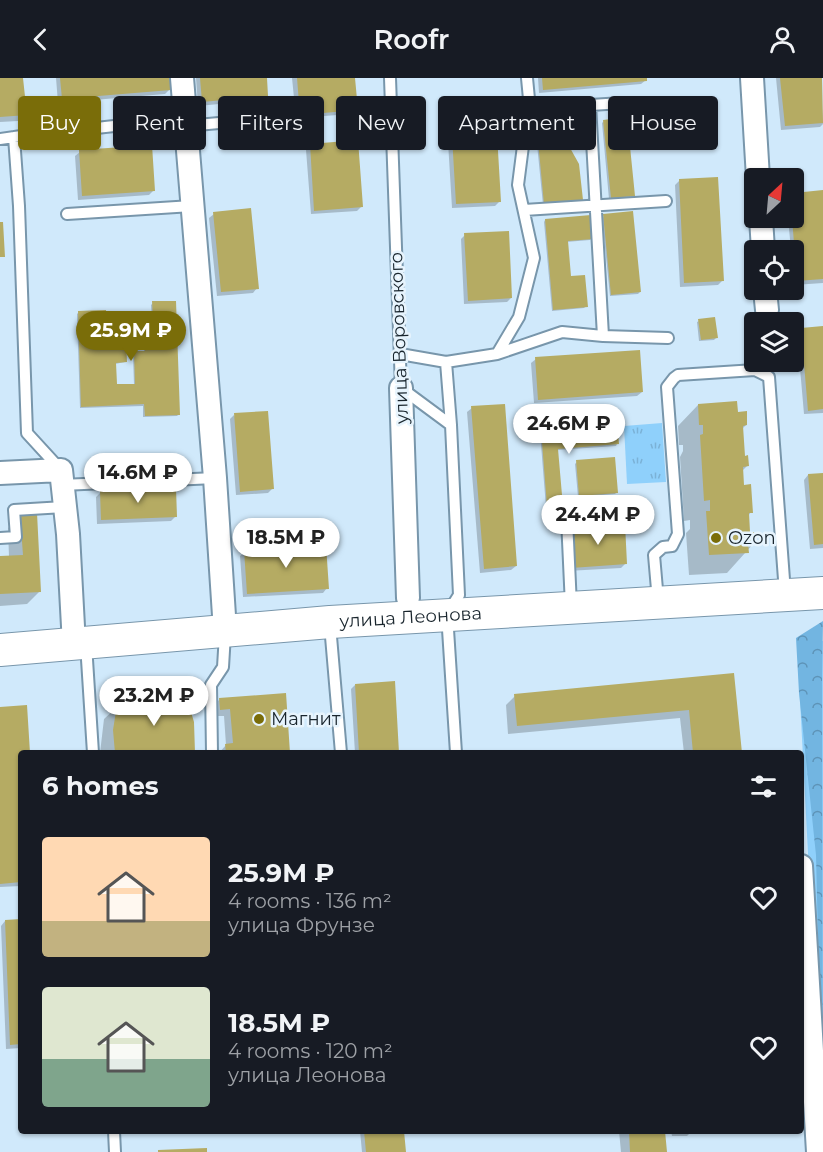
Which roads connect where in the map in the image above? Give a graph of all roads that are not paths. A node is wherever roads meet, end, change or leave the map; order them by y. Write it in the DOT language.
graph roads {
  1 [pos="182,78"];
  2 [pos="390,78"];
  3 [pos="527,78"];
  4 [pos="752,78"];
  5 [pos="183,96"];
  6 [pos="529,96"];
  7 [pos="18,136"];
  8 [pos="14,137"];
  9 [pos="0,139"];
  10 [pos="187,150"];
  11 [pos="523,150"];
  12 [pos="593,150"];
  13 [pos="757,168"];
  14 [pos="666,201"];
  15 [pos="596,205"];
  16 [pos="192,206"];
  17 [pos="524,210"];
  18 [pos="67,214"];
  19 [pos="603,336"];
  20 [pos="668,338"];
  21 [pos="400,354"];
  22 [pos="497,354"];
  23 [pos="446,362"];
  24 [pos="401,388"];
  25 [pos="451,425"];
  26 [pos="0,473"];
  27 [pos="215,478"];
  28 [pos="62,488"];
  29 [pos="618,514"];
  30 [pos="0,538"];
  31 [pos="823,593"];
  32 [pos="785,594"];
  33 [pos="408,597"];
  34 [pos="658,601"];
  35 [pos="571,607"];
  36 [pos="447,615"];
  37 [pos="330,622"];
  38 [pos="225,631"];
  39 [pos="80,644"];
  40 [pos="0,651"];
  41 [pos="93,750"];
  42 [pos="212,750"];
  43 [pos="341,750"];
  44 [pos="456,750"];
  45 [pos="804,916"];
  46 [pos="114,1134"];
  47 [pos="115,1152"];
  48 [pos="818,1152"];
  1 -- 5 [label="street"];
  2 -- 21 [label="lane, улица Воровского"];
  3 -- 6 [label="lane"];
  4 -- 13 [label="street"];
  7 -- 8 [label="lane"];
  8 -- 9 [label="lane"];
  8 -- 28 [label="lane"];
  10 -- 16 [label="street"];
  11 -- 17 [label="lane"];
  12 -- 15 [label="lane"];
  14 -- 15 [label="lane"];
  15 -- 17 [label="lane"];
  15 -- 19 [label="lane"];
  16 -- 18 [label="lane"];
  16 -- 27 [label="street"];
  17 -- 22 [label="lane"];
  19 -- 20 [label="lane"];
  19 -- 22 [label="lane"];
  21 -- 23 [label="lane"];
  21 -- 24 [label="lane, улица Воровского"];
  22 -- 23 [label="lane"];
  23 -- 25 [label="lane"];
  24 -- 25 [label="lane"];
  24 -- 33 [label="street, улица Воровского"];
  25 -- 36 [label="lane"];
  26 -- 28 [label="street"];
  27 -- 28 [label="lane"];
  27 -- 38 [label="street"];
  28 -- 30 [label="lane"];
  28 -- 39 [label="street"];
  29 -- 35 [label="lane"];
  31 -- 32 [label="main road, улица Леонова"];
  32 -- 34 [label="main road, улица Леонова"];
  32 -- 34 [label="lane"];
  34 -- 35 [label="main road, улица Леонова"];
  35 -- 36 [label="main road, улица Леонова"];
  36 -- 37 [label="main road, улица Леонова"];
  36 -- 44 [label="lane"];
  37 -- 38 [label="main road, улица Леонова"];
  37 -- 43 [label="lane"];
  38 -- 39 [label="main road, улица Леонова"];
  38 -- 42 [label="lane"];
  39 -- 40 [label="main road, улица Леонова"];
  39 -- 41 [label="lane"];
  45 -- 48 [label="street"];
  46 -- 47 [label="lane"];
}
